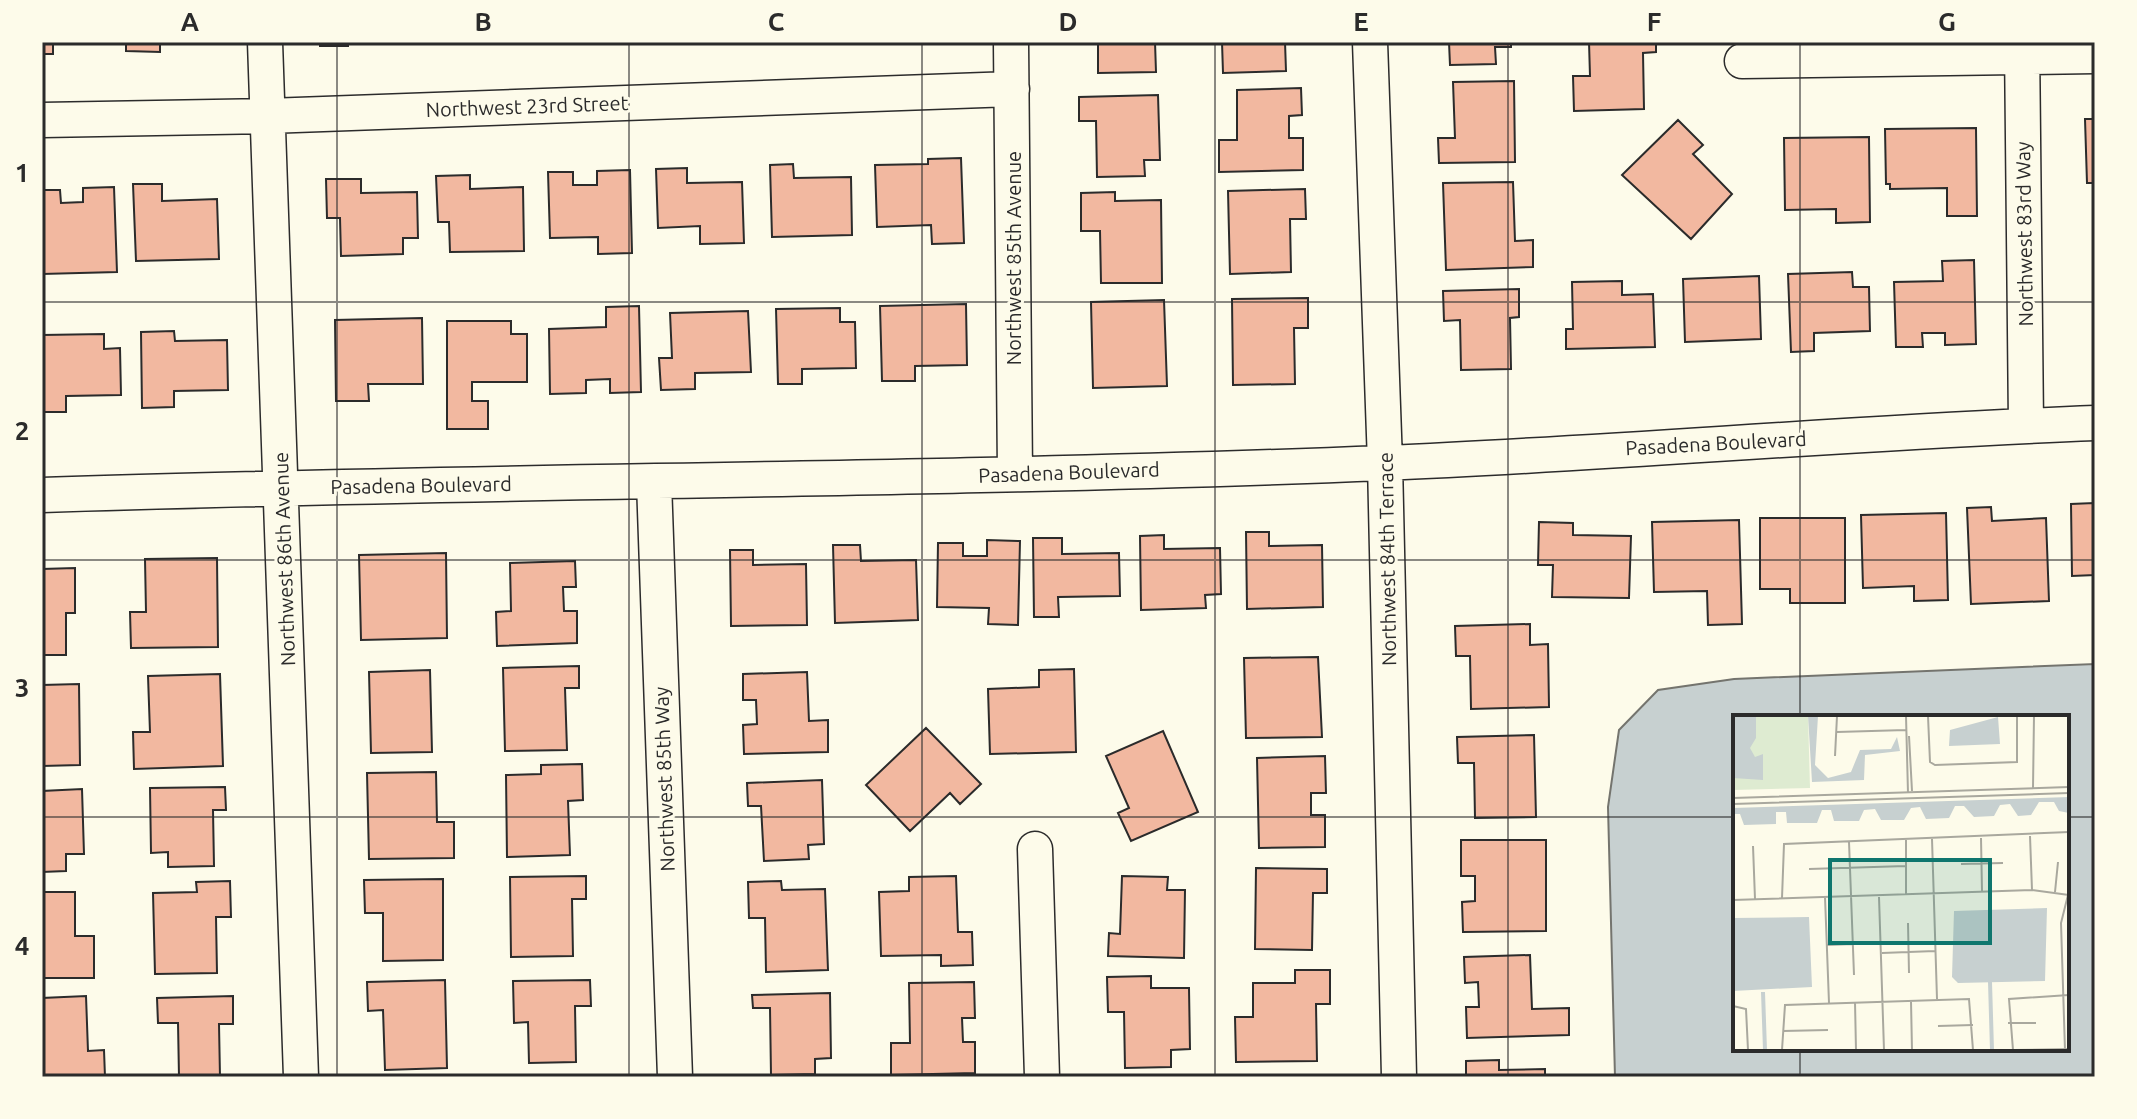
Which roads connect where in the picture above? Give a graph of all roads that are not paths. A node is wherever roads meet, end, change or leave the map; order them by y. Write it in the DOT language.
graph roads {
  1 [pos="265,42"];
  2 [pos="1011,42"];
  3 [pos="1370,42"];
  4 [pos="2022,50"];
  5 [pos="2095,56"];
  6 [pos="1742,61"];
  7 [pos="1012,89"];
  8 [pos="268,116"];
  9 [pos="42,120"];
  10 [pos="2095,423"];
  11 [pos="2026,425"];
  12 [pos="1385,463"];
  13 [pos="1015,474"];
  14 [pos="654,482"];
  15 [pos="282,487"];
  16 [pos="42,495"];
  17 [pos="1035,849"];
  18 [pos="301,1077"];
  19 [pos="675,1077"];
  20 [pos="1042,1077"];
  21 [pos="1399,1077"];
  1 -- 8 [label="street, Northwest 86th Avenue"];
  2 -- 7 [label="street, Northwest 85th Avenue"];
  3 -- 12 [label="street, Northwest 84th Terrace"];
  4 -- 5 [label="street"];
  4 -- 6 [label="street"];
  4 -- 11 [label="street, Northwest 83rd Way"];
  7 -- 8 [label="street, Northwest 23rd Street"];
  7 -- 13 [label="street, Northwest 85th Avenue"];
  8 -- 9 [label="street, Northwest 23rd Street"];
  8 -- 15 [label="street, Northwest 86th Avenue"];
  10 -- 11 [label="street, Pasadena Boulevard"];
  11 -- 12 [label="street, Pasadena Boulevard"];
  12 -- 13 [label="street, Pasadena Boulevard"];
  12 -- 21 [label="street, Northwest 84th Terrace"];
  13 -- 14 [label="street, Pasadena Boulevard"];
  14 -- 15 [label="street, Pasadena Boulevard"];
  14 -- 19 [label="street, Northwest 85th Way"];
  15 -- 16 [label="street, Pasadena Boulevard"];
  15 -- 18 [label="street, Northwest 86th Avenue"];
  17 -- 20 [label="street"];
}
